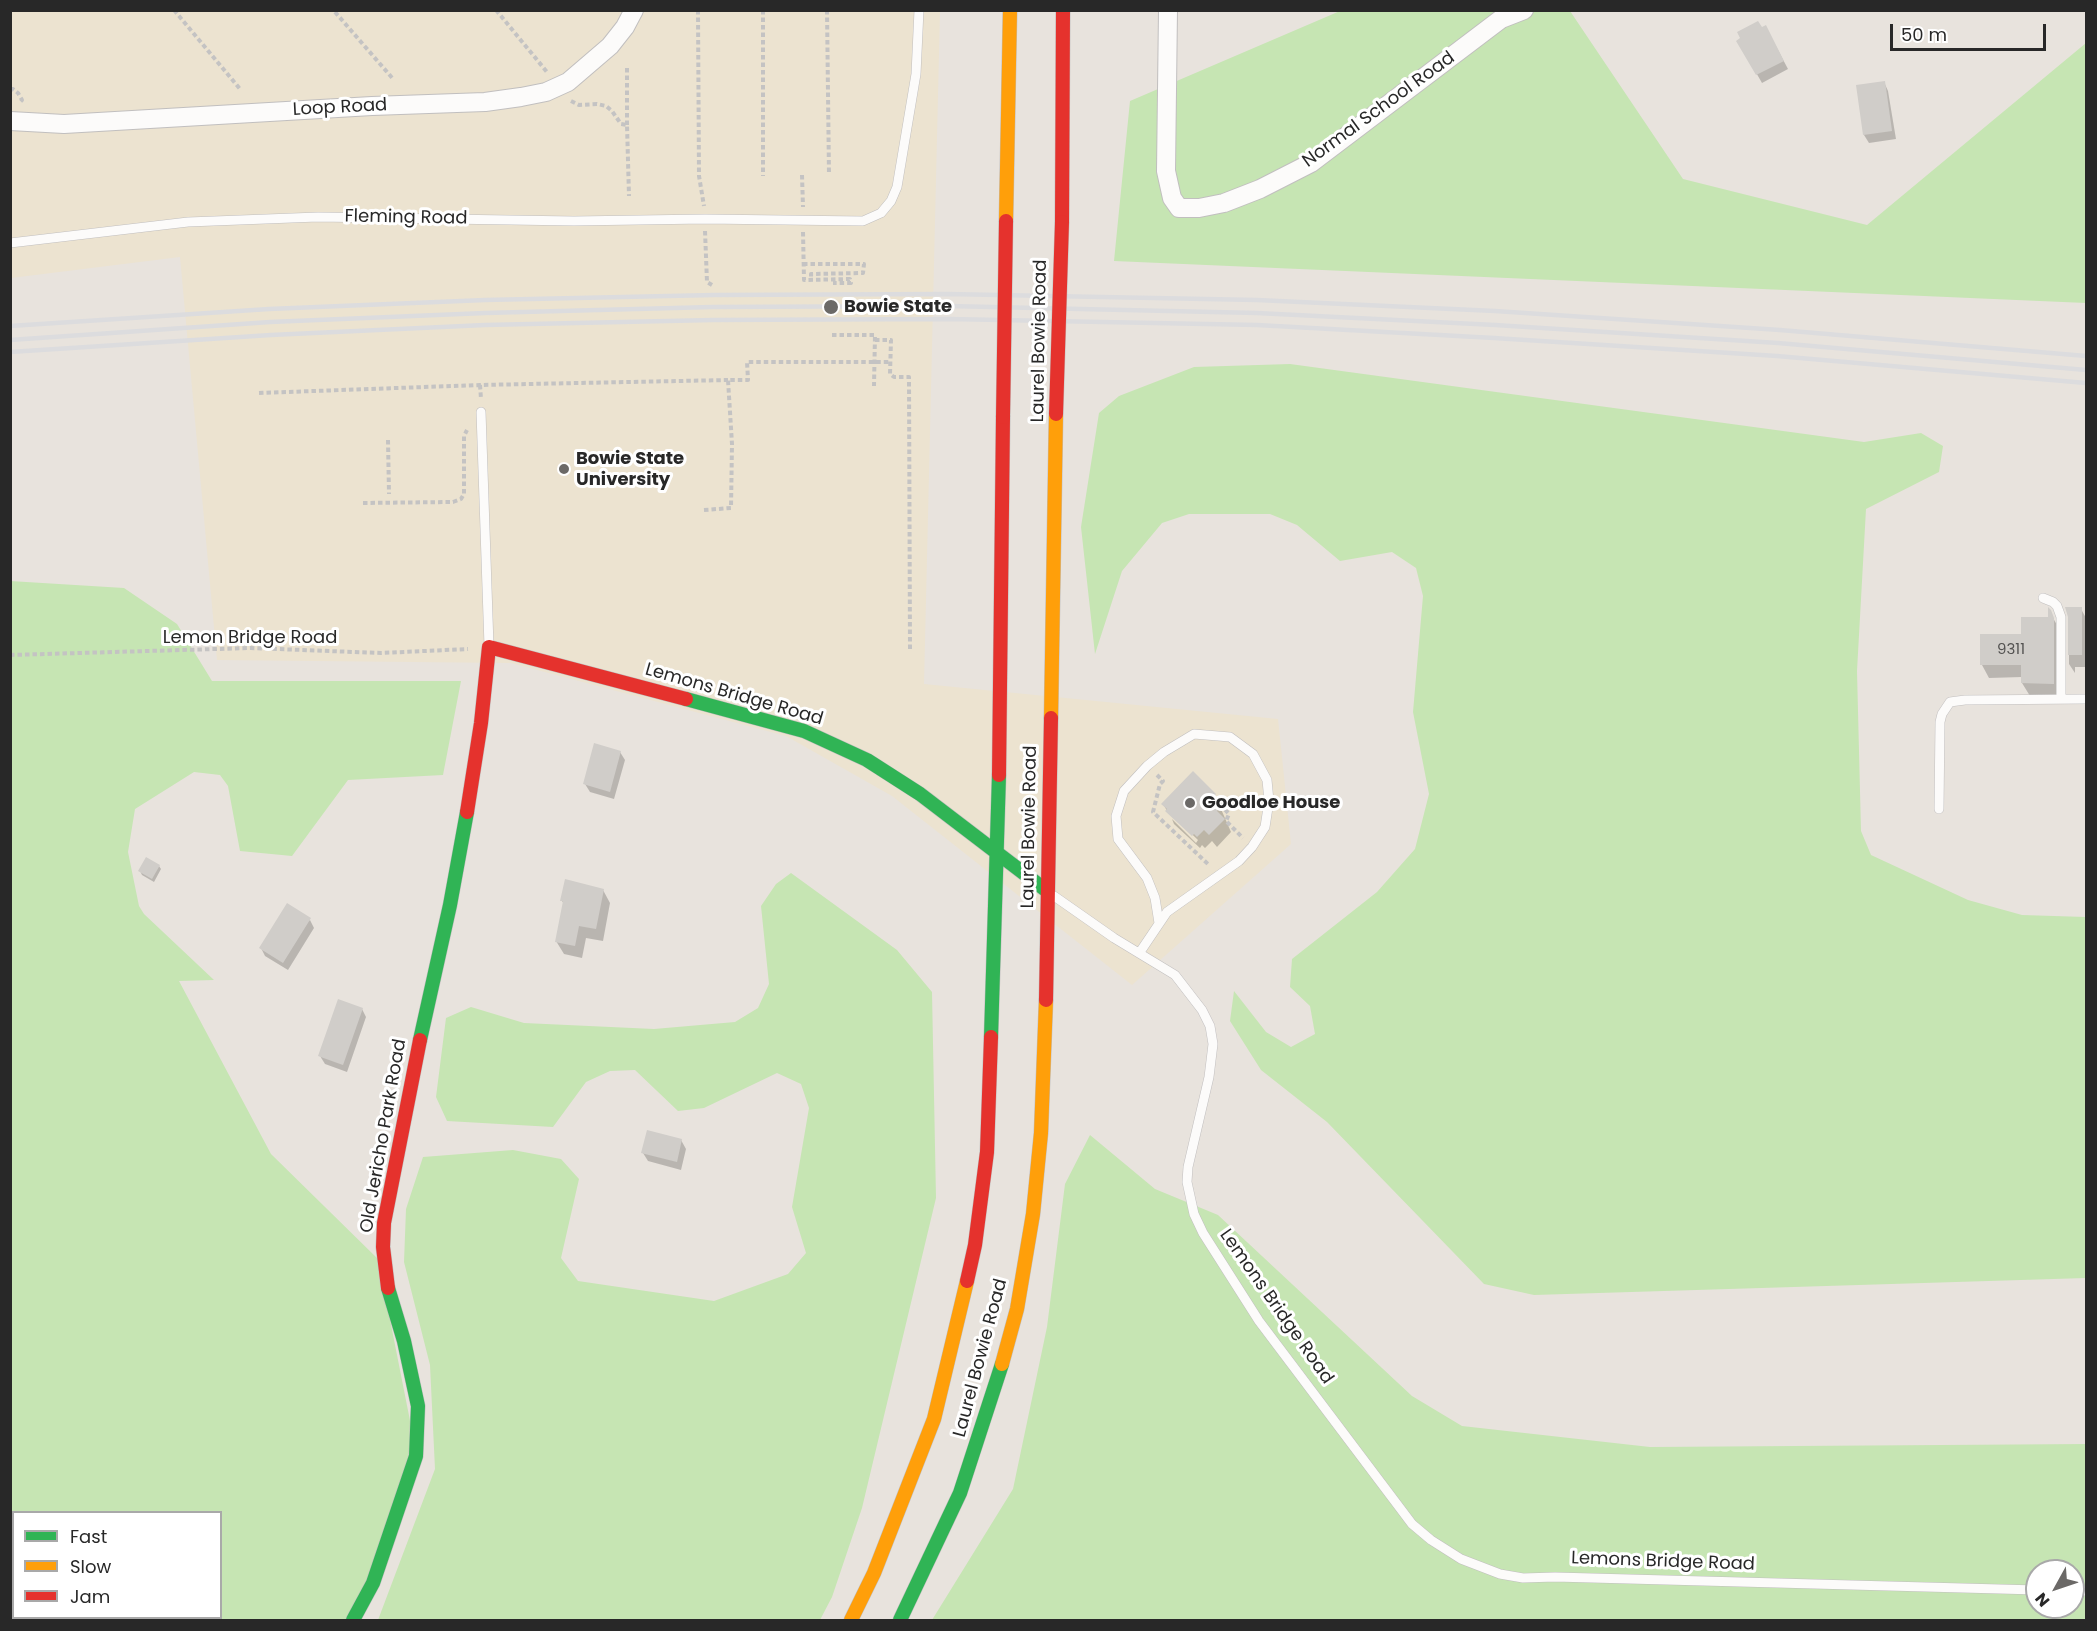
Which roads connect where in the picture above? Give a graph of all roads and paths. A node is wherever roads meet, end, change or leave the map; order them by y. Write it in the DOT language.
graph roads {
  1 [pos="174,10"];
  2 [pos="634,10"];
  3 [pos="698,10"];
  4 [pos="763,10"];
  5 [pos="827,10"];
  6 [pos="920,10"];
  7 [pos="1010,10"];
  8 [pos="1063,10"];
  9 [pos="1168,10"];
  10 [pos="1524,10"];
  11 [pos="335,12"];
  12 [pos="627,68"];
  13 [pos="394,81"];
  14 [pos="240,88"];
  15 [pos="10,90"];
  16 [pos="13,114"];
  17 [pos="627,125"];
  18 [pos="829,175"];
  19 [pos="699,176"];
  20 [pos="763,176"];
  21 [pos="10,243"];
  22 [pos="803,264"];
  23 [pos="803,272"];
  24 [pos="812,280"];
  25 [pos="833,283"];
  26 [pos="832,335"];
  27 [pos="875,340"];
  28 [pos="874,362"];
  29 [pos="891,362"];
  30 [pos="729,380"];
  31 [pos="480,385"];
  32 [pos="874,386"];
  33 [pos="259,393"];
  34 [pos="481,408"];
  35 [pos="468,428"];
  36 [pos="388,440"];
  37 [pos="389,494"];
  38 [pos="363,503"];
  39 [pos="704,510"];
  40 [pos="2043,598"];
  41 [pos="489,648"];
  42 [pos="910,651"];
  43 [pos="10,655"];
  44 [pos="2061,699"];
  45 [pos="2086,699"];
  46 [pos="1147,766"];
  47 [pos="1220,804"];
  48 [pos="1939,809"];
  49 [pos="1252,847"];
  50 [pos="998,852"];
  51 [pos="1221,876"];
  52 [pos="1047,891"];
  53 [pos="1160,923"];
  54 [pos="1140,952"];
  55 [pos="2025,1590"];
  56 [pos="353,1620"];
  57 [pos="851,1620"];
  58 [pos="900,1620"];
  1 -- 14 [label="path"];
  2 -- 16 [label="street, Loop Road"];
  3 -- 19 [label="path"];
  4 -- 20 [label="path"];
  5 -- 18 [label="path"];
  6 -- 21 [label="lane, Fleming Road"];
  7 -- 50 [label="main road, Laurel Bowie Road, bridge"];
  8 -- 52 [label="main road, Laurel Bowie Road, bridge"];
  9 -- 10 [label="street, Normal School Road"];
  11 -- 13 [label="path"];
  12 -- 17 [label="path"];
  15 -- 16 [label="path"];
  22 -- 24 [label="path"];
  23 -- 24 [label="path"];
  24 -- 25 [label="path"];
  26 -- 27 [label="path"];
  27 -- 28 [label="path"];
  27 -- 29 [label="path"];
  28 -- 29 [label="path"];
  28 -- 30 [label="path"];
  28 -- 32 [label="path"];
  29 -- 42 [label="path"];
  30 -- 31 [label="path"];
  30 -- 39 [label="path"];
  31 -- 33 [label="path"];
  31 -- 34 [label="path"];
  34 -- 41 [label="lane"];
  35 -- 38 [label="path"];
  36 -- 37 [label="path"];
  40 -- 44 [label="lane"];
  41 -- 43 [label="path, Lemon Bridge Road"];
  41 -- 50 [label="main road, Lemons Bridge Road"];
  41 -- 56 [label="main road, Old Jericho Park Road"];
  44 -- 45 [label="lane"];
  44 -- 48 [label="lane"];
  46 -- 49 [label="lane"];
  46 -- 51 [label="path"];
  46 -- 53 [label="lane"];
  47 -- 49 [label="path"];
  49 -- 51 [label="lane"];
  50 -- 52 [label="main road, Lemons Bridge Road"];
  50 -- 57 [label="main road, Laurel Bowie Road"];
  51 -- 53 [label="lane"];
  52 -- 54 [label="lane, Lemons Bridge Road"];
  52 -- 58 [label="main road, Laurel Bowie Road"];
  53 -- 54 [label="lane"];
  54 -- 55 [label="lane, Lemons Bridge Road"];
}
